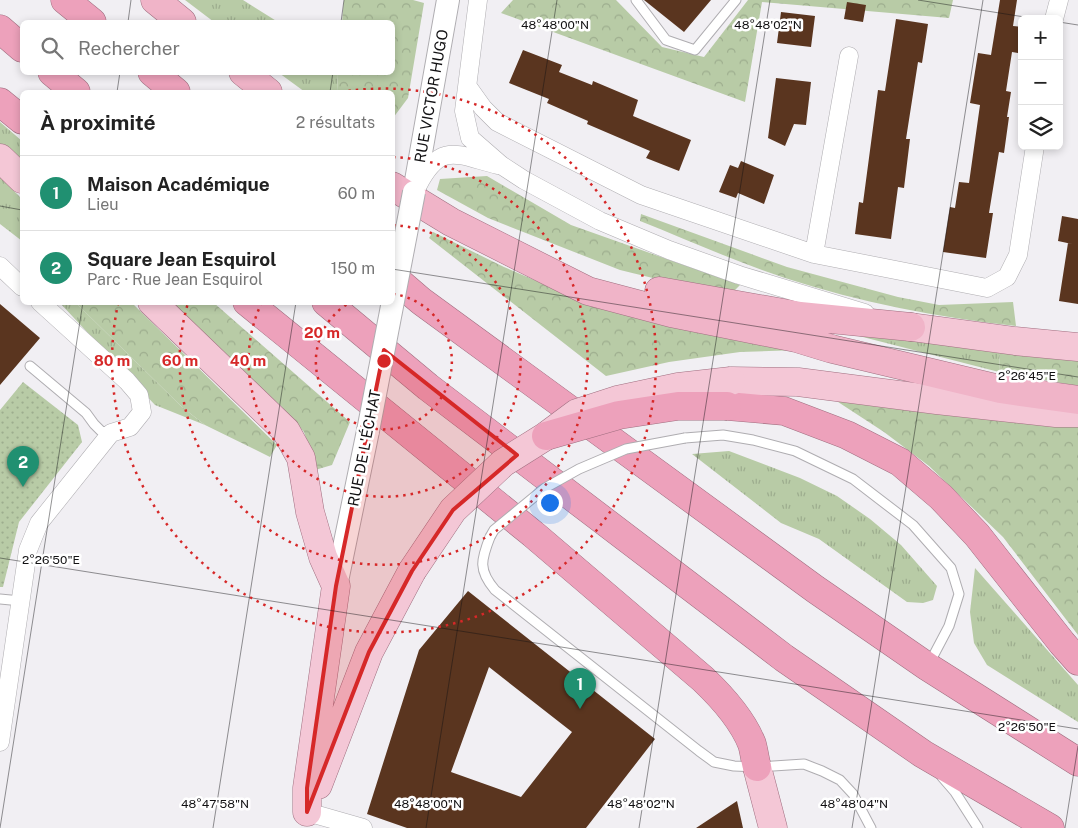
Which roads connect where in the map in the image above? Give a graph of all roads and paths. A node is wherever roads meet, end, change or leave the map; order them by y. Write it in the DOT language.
graph roads {
  1 [pos="65,0"];
  2 [pos="155,0"];
  3 [pos="448,0"];
  4 [pos="478,0"];
  5 [pos="636,0"];
  6 [pos="736,0"];
  7 [pos="1059,0"];
  8 [pos="1055,15"];
  9 [pos="90,20"];
  10 [pos="180,20"];
  11 [pos="0,28"];
  12 [pos="20,46"];
  13 [pos="849,56"];
  14 [pos="56,75"];
  15 [pos="156,75"];
  16 [pos="247,75"];
  17 [pos="468,87"];
  18 [pos="74,90"];
  19 [pos="174,90"];
  20 [pos="266,90"];
  21 [pos="0,102"];
  22 [pos="20,118"];
  23 [pos="1034,150"];
  24 [pos="0,158"];
  25 [pos="501,165"];
  26 [pos="20,177"];
  27 [pos="404,189"];
  28 [pos="395,250"];
  29 [pos="814,254"];
  30 [pos="0,266"];
  31 [pos="540,266"];
  32 [pos="395,279"];
  33 [pos="20,284"];
  34 [pos="43,305"];
  35 [pos="155,305"];
  36 [pos="251,305"];
  37 [pos="330,305"];
  38 [pos="387,305"];
  39 [pos="912,327"];
  40 [pos="1078,347"];
  41 [pos="30,366"];
  42 [pos="729,393"];
  43 [pos="1078,400"];
  44 [pos="1078,413"];
  45 [pos="111,432"];
  46 [pos="546,436"];
  47 [pos="336,586"];
  48 [pos="0,598"];
  49 [pos="21,601"];
  50 [pos="1078,661"];
  51 [pos="928,666"];
  52 [pos="0,742"];
  53 [pos="923,754"];
  54 [pos="1078,762"];
  55 [pos="757,767"];
  56 [pos="305,820"];
  57 [pos="363,828"];
  58 [pos="773,828"];
  59 [pos="871,828"];
  60 [pos="978,828"];
  61 [pos="1050,828"];
  1 -- 9 [label="highway"];
  2 -- 10 [label="highway"];
  3 -- 27 [label="street, RUE VICTOR HUGO"];
  4 -- 17 [label="street"];
  5 -- 6 [label="lane"];
  7 -- 8 [label="street"];
  11 -- 12 [label="highway"];
  13 -- 29 [label="street"];
  14 -- 18 [label="highway"];
  15 -- 19 [label="highway"];
  16 -- 20 [label="highway"];
  17 -- 25 [label="street"];
  17 -- 29 [label="street"];
  21 -- 22 [label="highway"];
  23 -- 29 [label="street"];
  24 -- 26 [label="main road"];
  25 -- 27 [label="street"];
  25 -- 39 [label="street"];
  27 -- 28 [label="street, RUE DE L'ÉCHAT, bridge"];
  27 -- 31 [label="highway"];
  30 -- 33 [label="street"];
  31 -- 39 [label="highway"];
  31 -- 43 [label="highway"];
  32 -- 51 [label="highway"];
  34 -- 45 [label="street"];
  35 -- 47 [label="main road"];
  36 -- 55 [label="highway"];
  37 -- 53 [label="highway"];
  38 -- 47 [label="street, RUE DE L'ÉCHAT, bridge"];
  39 -- 40 [label="main road"];
  41 -- 45 [label="lane"];
  42 -- 44 [label="main road"];
  42 -- 46 [label="highway, bridge"];
  42 -- 50 [label="highway"];
  45 -- 49 [label="street"];
  46 -- 56 [label="main road, bridge"];
  47 -- 56 [label="main road"];
  48 -- 49 [label="lane"];
  49 -- 52 [label="street"];
  51 -- 54 [label="highway"];
  51 -- 55 [label="lane, bridge"];
  53 -- 60 [label="lane"];
  53 -- 61 [label="highway"];
  55 -- 58 [label="main road"];
  55 -- 59 [label="lane"];
  56 -- 57 [label="street"];
}
